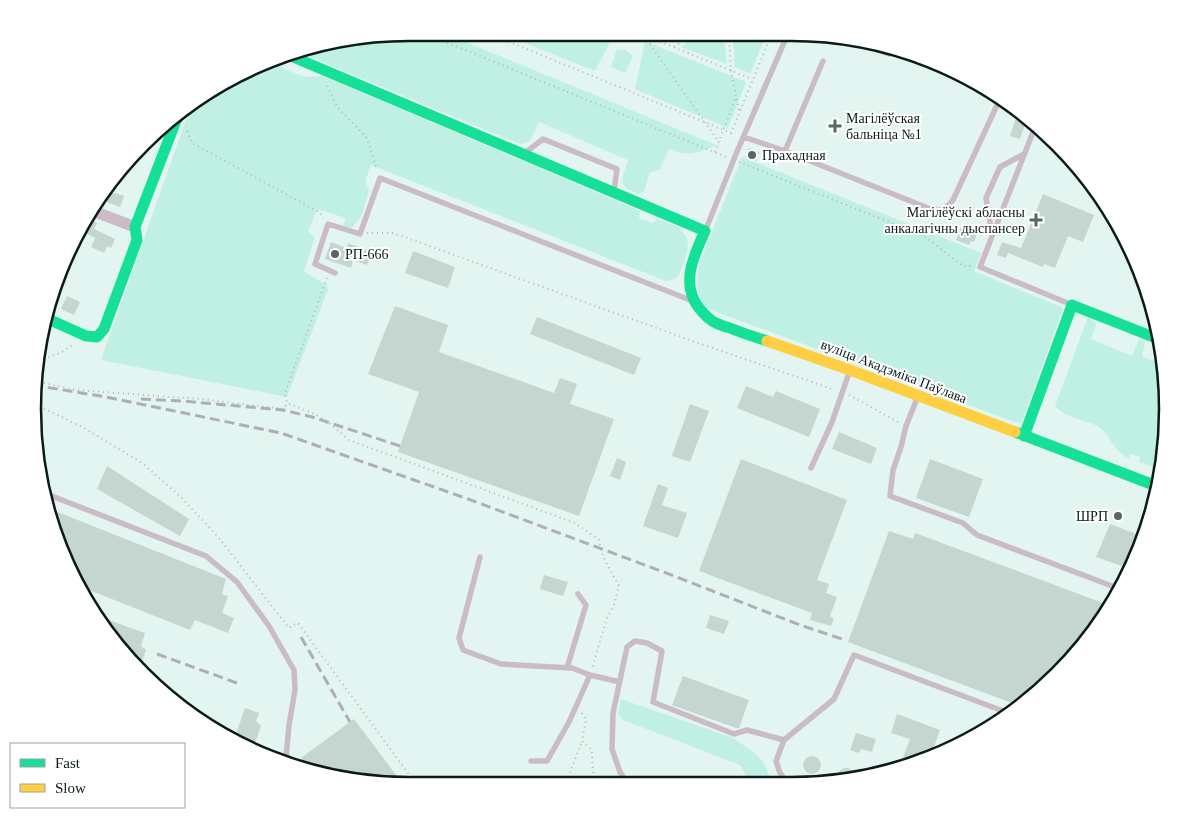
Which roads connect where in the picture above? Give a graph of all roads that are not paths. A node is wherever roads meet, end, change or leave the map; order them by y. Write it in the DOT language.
graph roads {
  1 [pos="785,41"];
  2 [pos="298,59"];
  3 [pos="823,61"];
  4 [pos="997,105"];
  5 [pos="172,129"];
  6 [pos="1033,133"];
  7 [pos="744,137"];
  8 [pos="785,152"];
  9 [pos="523,154"];
  10 [pos="1024,154"];
  11 [pos="614,193"];
  12 [pos="98,213"];
  13 [pos="135,227"];
  14 [pos="705,231"];
  15 [pos="992,236"];
  16 [pos="332,272"];
  17 [pos="694,302"];
  18 [pos="1072,305"];
  19 [pos="52,321"];
  20 [pos="1152,336"];
  21 [pos="850,370"];
  22 [pos="918,396"];
  23 [pos="1024,436"];
  24 [pos="811,468"];
  25 [pos="1151,484"];
  26 [pos="52,496"];
  27 [pos="480,557"];
  28 [pos="1113,585"];
  29 [pos="578,594"];
  30 [pos="567,668"];
  31 [pos="590,675"];
  32 [pos="620,682"];
  33 [pos="1001,711"];
  34 [pos="784,740"];
  35 [pos="286,755"];
  36 [pos="531,761"];
  37 [pos="623,777"];
  38 [pos="783,777"];
  1 -- 7 [label="lane"];
  2 -- 9 [label="main road"];
  3 -- 8 [label="lane"];
  4 -- 8 [label="lane"];
  5 -- 13 [label="main road"];
  6 -- 10 [label="lane"];
  7 -- 8 [label="lane"];
  7 -- 14 [label="lane"];
  9 -- 11 [label="main road"];
  9 -- 11 [label="lane"];
  10 -- 15 [label="lane"];
  10 -- 15 [label="lane"];
  11 -- 14 [label="main road"];
  12 -- 13 [label="street"];
  13 -- 19 [label="main road"];
  14 -- 17 [label="main road"];
  15 -- 18 [label="lane"];
  16 -- 17 [label="lane"];
  17 -- 21 [label="main road, вуліца Акадэміка Паўлава"];
  18 -- 20 [label="main road"];
  18 -- 23 [label="main road"];
  21 -- 22 [label="main road, вуліца Акадэміка Паўлава"];
  21 -- 24 [label="lane"];
  22 -- 23 [label="main road, вуліца Акадэміка Паўлава"];
  22 -- 28 [label="lane"];
  23 -- 25 [label="main road, вуліца Акадэміка Паўлава"];
  26 -- 35 [label="lane"];
  27 -- 30 [label="lane"];
  29 -- 30 [label="lane"];
  30 -- 31 [label="lane"];
  31 -- 32 [label="lane"];
  31 -- 36 [label="lane"];
  32 -- 34 [label="lane"];
  32 -- 37 [label="lane"];
  33 -- 34 [label="lane"];
  34 -- 38 [label="lane"];
}
